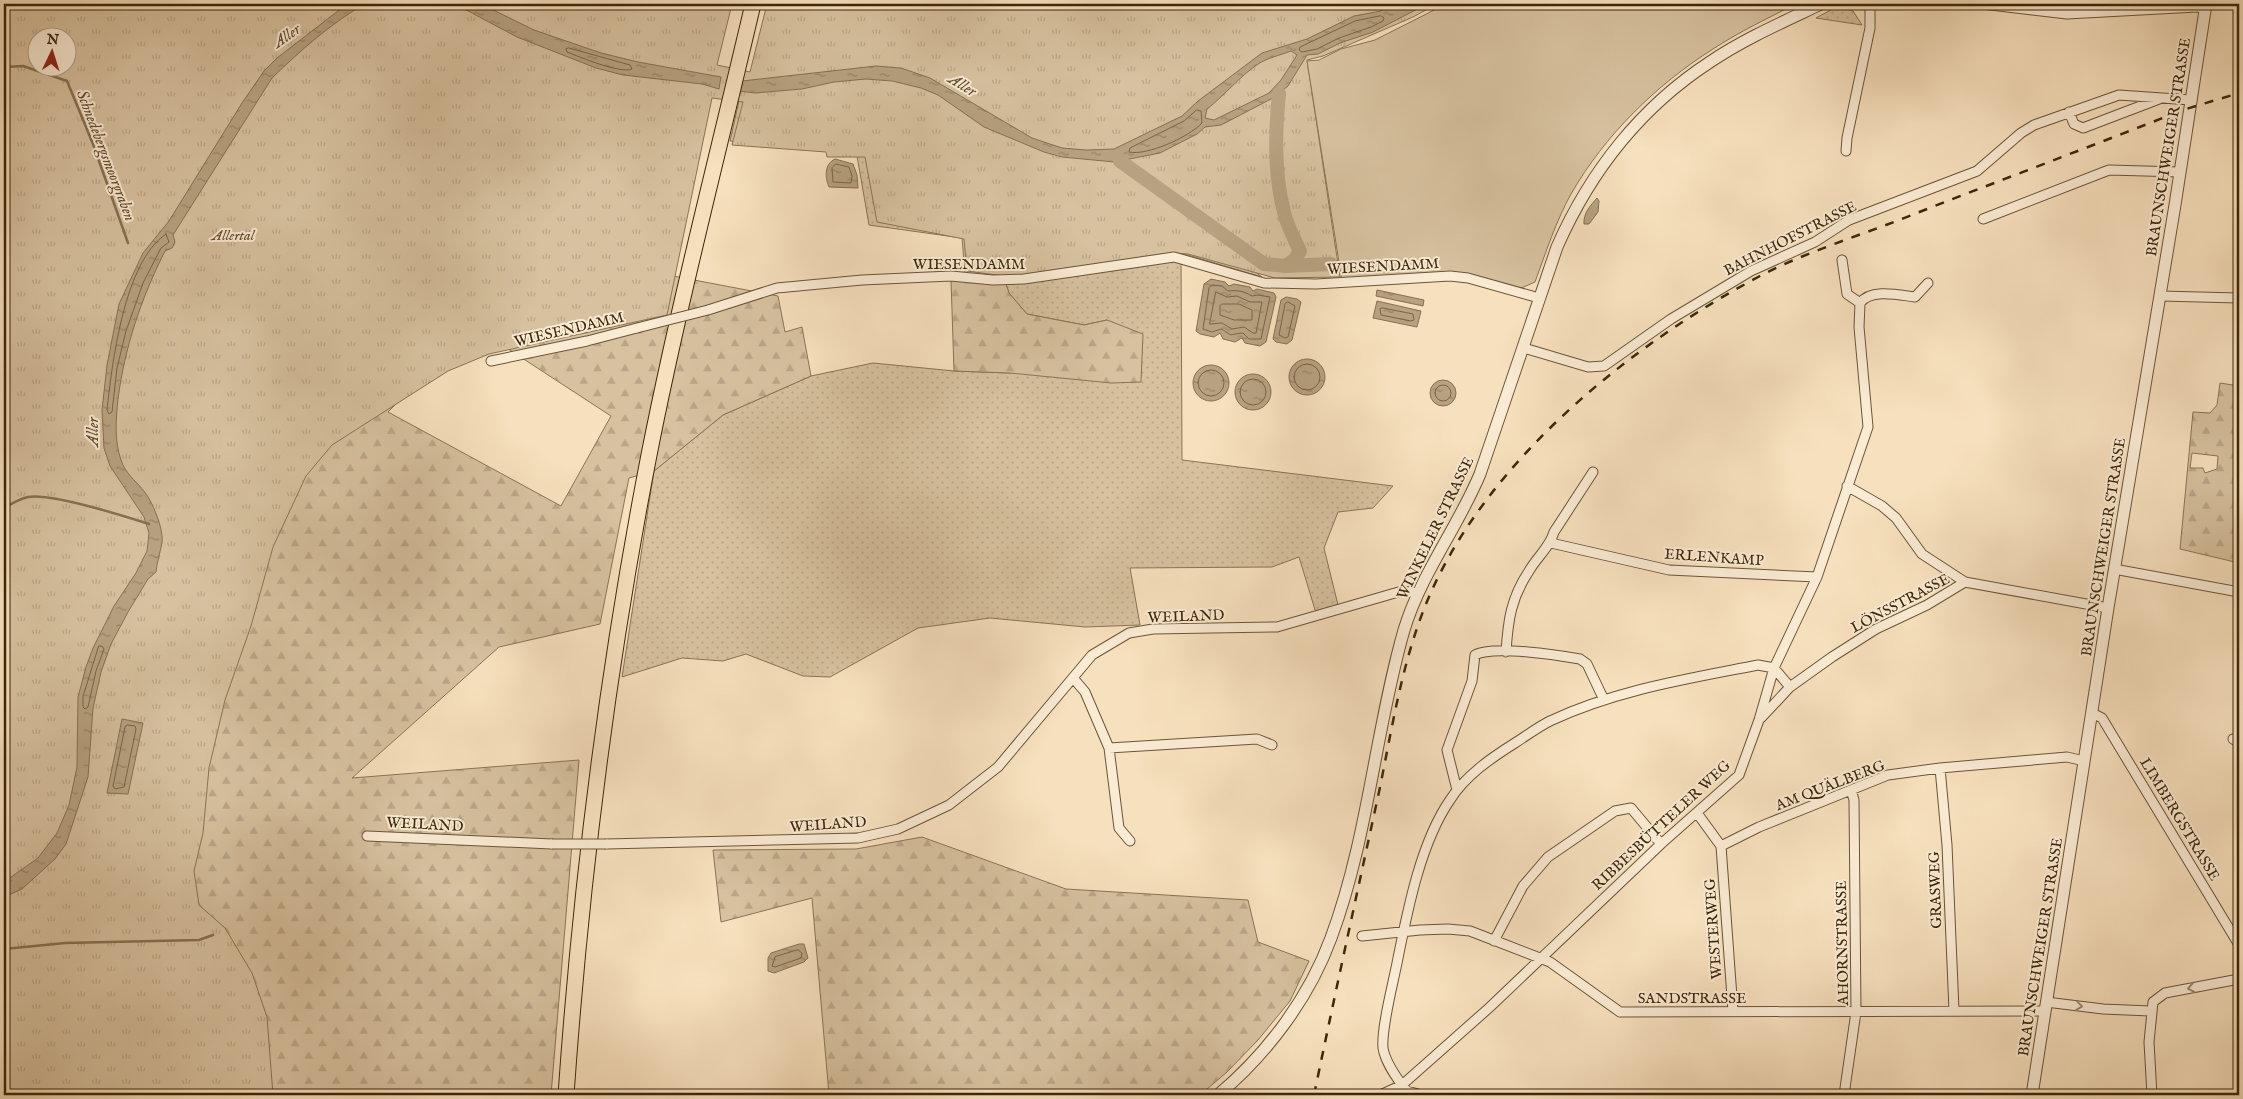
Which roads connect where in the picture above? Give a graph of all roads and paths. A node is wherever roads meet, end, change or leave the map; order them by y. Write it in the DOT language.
graph roads {
  1 [pos="743,4"];
  2 [pos="753,4"];
  3 [pos="1821,4"];
  4 [pos="1870,4"];
  5 [pos="1982,4"];
  6 [pos="2206,6"];
  7 [pos="734,67"];
  8 [pos="726,98"];
  9 [pos="2162,98"];
  10 [pos="2191,100"];
  11 [pos="2069,112"];
  12 [pos="1846,151"];
  13 [pos="2180,172"];
  14 [pos="1983,219"];
  15 [pos="1842,260"];
  16 [pos="1928,283"];
  17 [pos="2160,296"];
  18 [pos="1539,298"];
  19 [pos="2239,298"];
  20 [pos="1860,303"];
  21 [pos="1524,348"];
  22 [pos="491,361"];
  23 [pos="1593,472"];
  24 [pos="1847,486"];
  25 [pos="1551,543"];
  26 [pos="2114,569"];
  27 [pos="1817,577"];
  28 [pos="1965,582"];
  29 [pos="2239,592"];
  30 [pos="1418,593"];
  31 [pos="2108,608"];
  32 [pos="1506,652"];
  33 [pos="1774,668"];
  34 [pos="1074,679"];
  35 [pos="1790,687"];
  36 [pos="1604,700"];
  37 [pos="2092,713"];
  38 [pos="1759,720"];
  39 [pos="1272,744"];
  40 [pos="1109,748"];
  41 [pos="2084,761"];
  42 [pos="1940,768"];
  43 [pos="1457,790"];
  44 [pos="1850,790"];
  45 [pos="1697,813"];
  46 [pos="367,836"];
  47 [pos="1130,841"];
  48 [pos="1660,844"];
  49 [pos="1722,846"];
  50 [pos="1404,933"];
  51 [pos="1362,936"];
  52 [pos="1494,941"];
  53 [pos="2239,945"];
  54 [pos="1541,958"];
  55 [pos="2239,979"];
  56 [pos="2049,1005"];
  57 [pos="1733,1011"];
  58 [pos="1954,1011"];
  59 [pos="2150,1011"];
  60 [pos="1856,1012"];
  61 [pos="1402,1085"];
  62 [pos="556,1095"];
  63 [pos="566,1095"];
  64 [pos="1218,1095"];
  65 [pos="1380,1095"];
  66 [pos="1422,1095"];
  67 [pos="1844,1095"];
  68 [pos="2032,1095"];
  69 [pos="2152,1095"];
  1 -- 7 [label="highway"];
  2 -- 7 [label="highway"];
  3 -- 18 [label="street, WINKELER STRASSE"];
  4 -- 12 [label="street"];
  5 -- 6 [label="street"];
  6 -- 10 [label="street, BRAUNSCHWEIGER STRASSE"];
  7 -- 8 [label="highway"];
  8 -- 62 [label="highway"];
  8 -- 63 [label="highway"];
  9 -- 10 [label="street, BAHNHOFSTRASSE"];
  9 -- 11 [label="street, BAHNHOFSTRASSE"];
  9 -- 11 [label="street, BAHNHOFSTRASSE"];
  10 -- 13 [label="street, BRAUNSCHWEIGER STRASSE"];
  11 -- 21 [label="street, BAHNHOFSTRASSE"];
  13 -- 14 [label="street"];
  13 -- 17 [label="street, BRAUNSCHWEIGER STRASSE"];
  15 -- 20 [label="street"];
  16 -- 20 [label="street"];
  17 -- 19 [label="street"];
  17 -- 26 [label="street, BRAUNSCHWEIGER STRASSE"];
  18 -- 21 [label="street, WINKELER STRASSE"];
  18 -- 22 [label="street, WIESENDAMM, bridge"];
  20 -- 24 [label="street, RIBBESBÜTTELER WEG"];
  21 -- 30 [label="street, WINKELER STRASSE"];
  23 -- 25 [label="street"];
  24 -- 27 [label="street, RIBBESBÜTTELER WEG"];
  24 -- 28 [label="street"];
  25 -- 27 [label="street, ERLENKAMP"];
  25 -- 32 [label="street"];
  26 -- 29 [label="street"];
  26 -- 31 [label="street, BRAUNSCHWEIGER STRASSE"];
  27 -- 33 [label="street, RIBBESBÜTTELER WEG"];
  28 -- 31 [label="street, LÖNSSTRASSE"];
  28 -- 35 [label="street, LÖNSSTRASSE"];
  30 -- 34 [label="street, WEILAND"];
  30 -- 64 [label="street, WINKELER STRASSE"];
  31 -- 37 [label="street, BRAUNSCHWEIGER STRASSE"];
  32 -- 36 [label="street"];
  32 -- 43 [label="street"];
  33 -- 35 [label="street"];
  33 -- 36 [label="street"];
  33 -- 38 [label="street, RIBBESBÜTTELER WEG"];
  34 -- 40 [label="street"];
  34 -- 46 [label="street, WEILAND, bridge"];
  35 -- 38 [label="street, LÖNSSTRASSE"];
  36 -- 43 [label="street"];
  37 -- 41 [label="street, BRAUNSCHWEIGER STRASSE"];
  37 -- 53 [label="street, LIMBERGSTRASSE"];
  38 -- 45 [label="street, RIBBESBÜTTELER WEG"];
  39 -- 40 [label="street"];
  40 -- 47 [label="street"];
  41 -- 42 [label="street, AM QUÄLBERG"];
  41 -- 56 [label="street, BRAUNSCHWEIGER STRASSE"];
  42 -- 44 [label="street, AM QUÄLBERG"];
  42 -- 58 [label="street, GRASWEG"];
  43 -- 50 [label="street"];
  44 -- 49 [label="street, AM QUÄLBERG"];
  44 -- 60 [label="street, AHORNSTRASSE"];
  45 -- 48 [label="street, RIBBESBÜTTELER WEG"];
  45 -- 49 [label="street"];
  48 -- 52 [label="street"];
  48 -- 54 [label="street, RIBBESBÜTTELER WEG"];
  49 -- 57 [label="street, WESTERWEG"];
  50 -- 51 [label="street, SANDSTRASSE"];
  50 -- 52 [label="street, SANDSTRASSE"];
  50 -- 61 [label="street"];
  52 -- 54 [label="street, SANDSTRASSE"];
  54 -- 57 [label="street, SANDSTRASSE"];
  54 -- 61 [label="street, RIBBESBÜTTELER WEG"];
  55 -- 59 [label="street, one-way"];
  56 -- 58 [label="street, SANDSTRASSE"];
  56 -- 59 [label="street, SANDSTRASSE, one-way"];
  56 -- 68 [label="street, BRAUNSCHWEIGER STRASSE"];
  57 -- 60 [label="street, SANDSTRASSE"];
  58 -- 60 [label="street, SANDSTRASSE"];
  59 -- 69 [label="street"];
  60 -- 67 [label="street, AHORNSTRASSE"];
  61 -- 65 [label="street, RIBBESBÜTTELER WEG"];
  61 -- 66 [label="street"];
}
